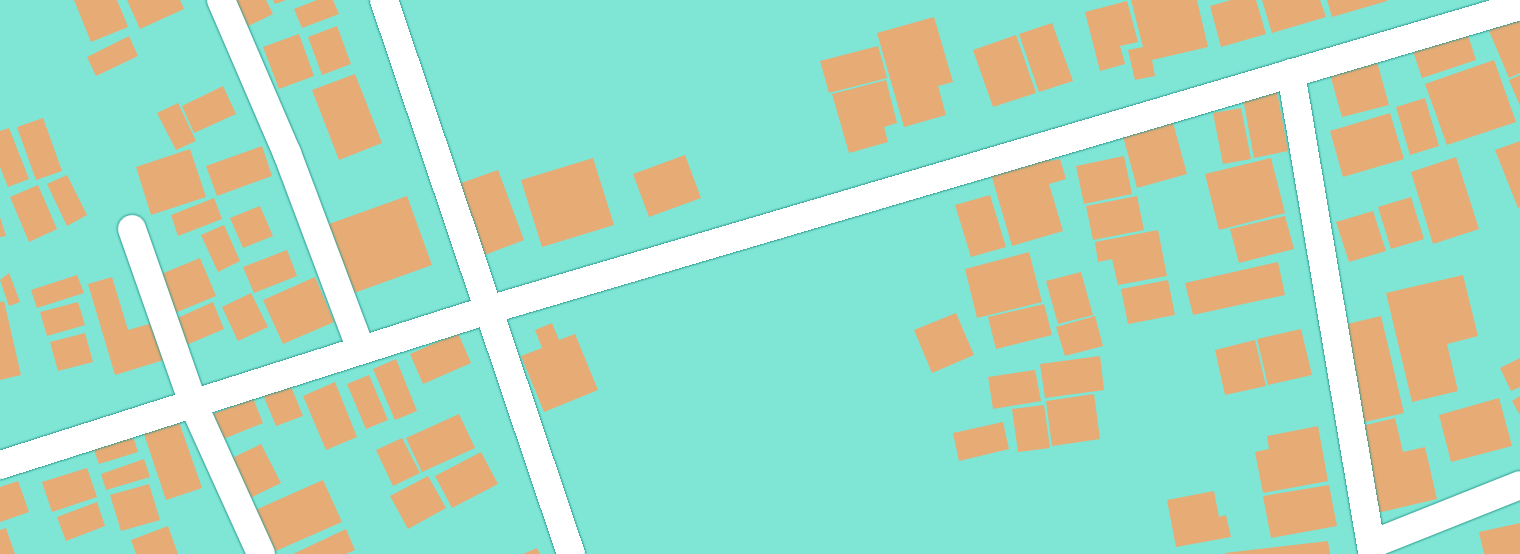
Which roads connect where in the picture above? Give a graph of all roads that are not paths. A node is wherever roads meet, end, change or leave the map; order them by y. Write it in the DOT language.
graph roads {
  1 [pos="221,0"];
  2 [pos="384,0"];
  3 [pos="1520,6"];
  4 [pos="1291,73"];
  5 [pos="132,229"];
  6 [pos="485,311"];
  7 [pos="361,350"];
  8 [pos="194,406"];
  9 [pos="0,466"];
  10 [pos="1520,485"];
  11 [pos="1372,549"];
  12 [pos="261,554"];
  13 [pos="571,554"];
  1 -- 7 [label="street"];
  2 -- 6 [label="street"];
  3 -- 4 [label="street"];
  4 -- 6 [label="street"];
  4 -- 11 [label="street"];
  5 -- 8 [label="street"];
  6 -- 7 [label="street"];
  6 -- 13 [label="street"];
  7 -- 8 [label="street"];
  8 -- 9 [label="street"];
  8 -- 12 [label="street"];
  10 -- 11 [label="street"];
}
